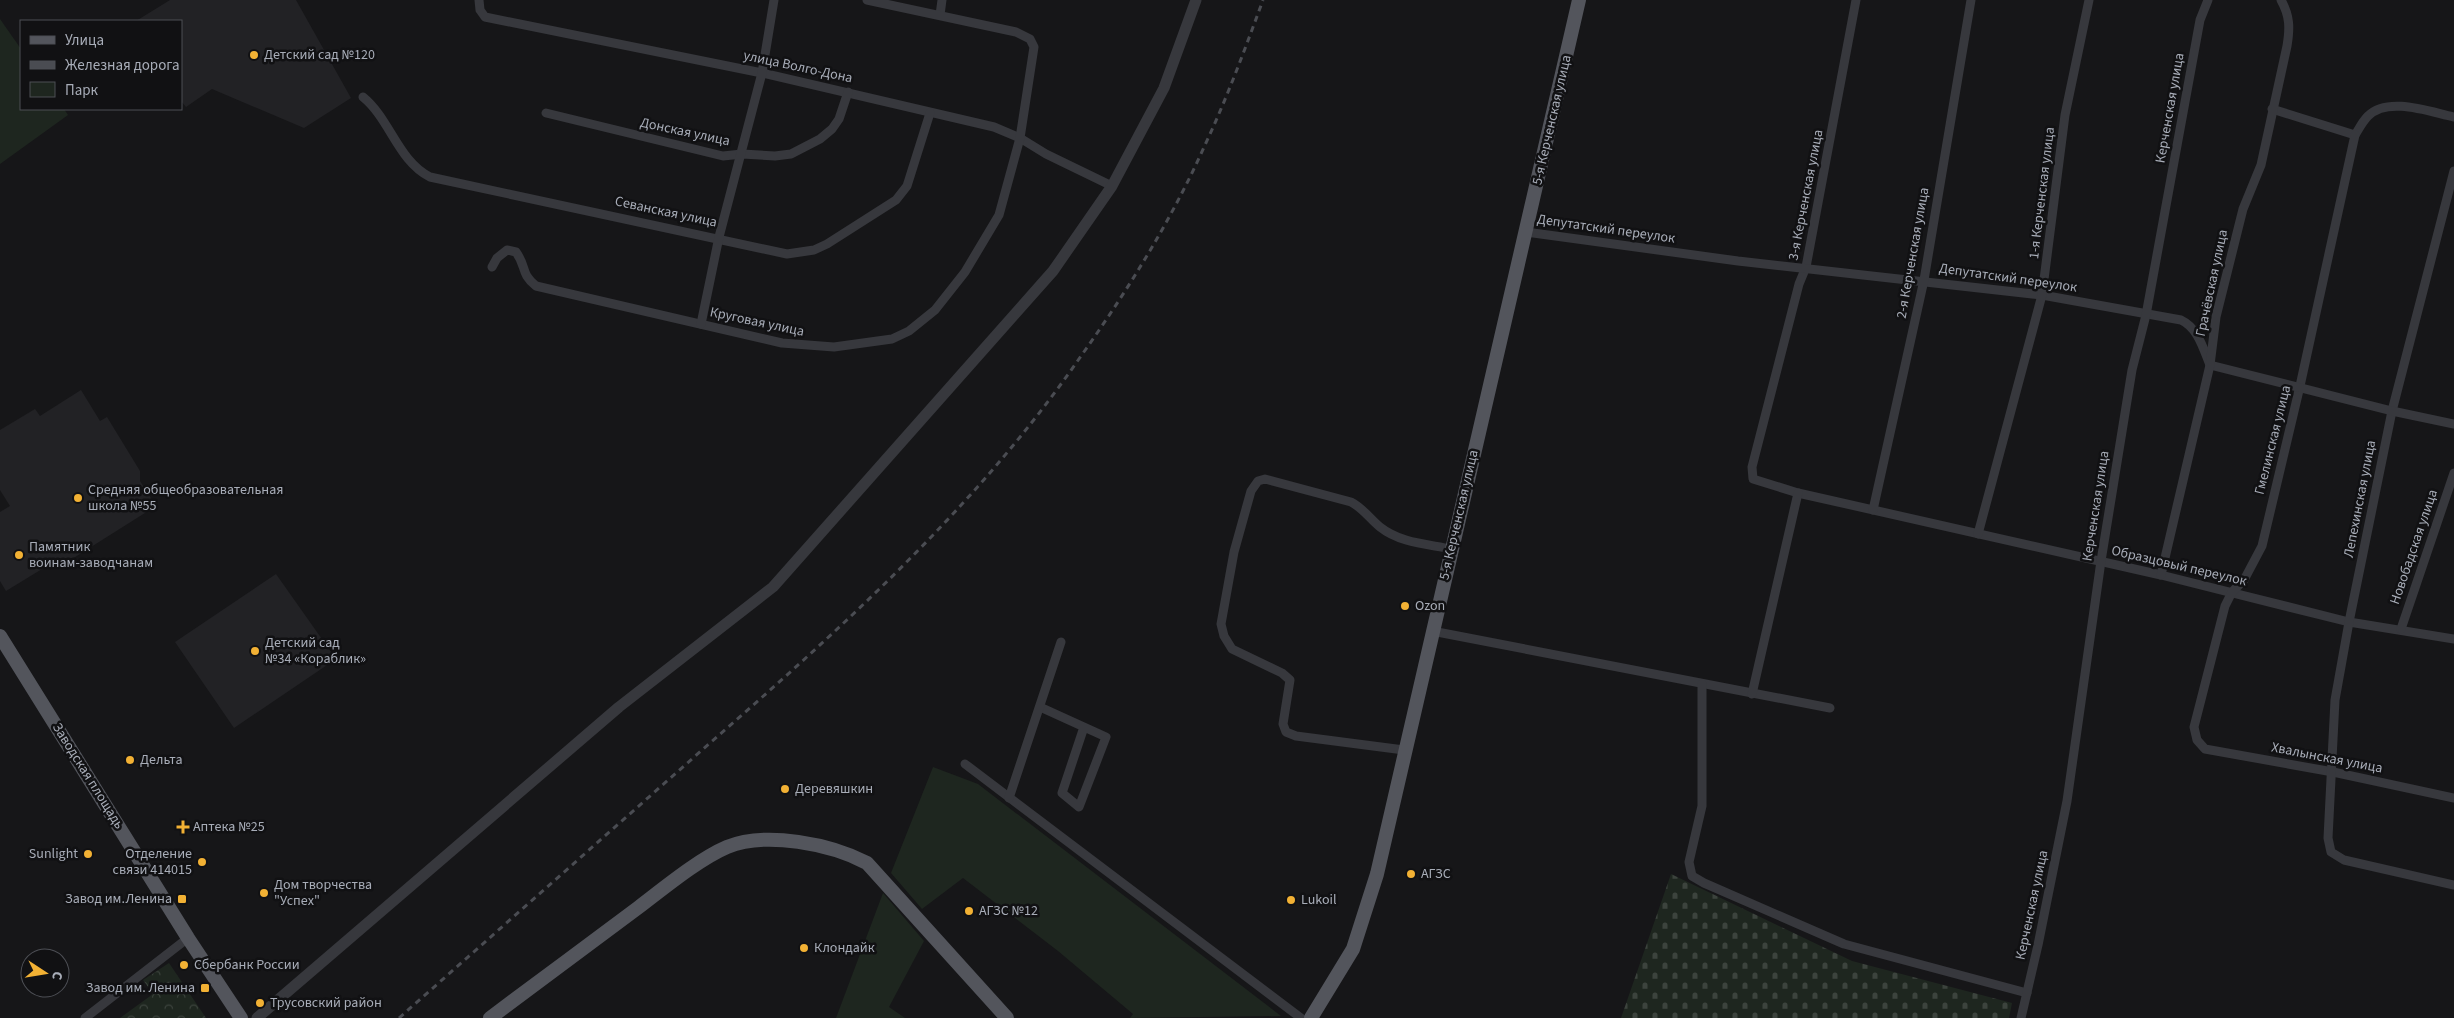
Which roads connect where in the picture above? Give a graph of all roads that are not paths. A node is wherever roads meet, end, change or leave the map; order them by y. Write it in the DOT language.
graph roads {
  1 [pos="479,0"];
  2 [pos="774,0"];
  3 [pos="867,0"];
  4 [pos="942,0"];
  5 [pos="1196,0"];
  6 [pos="1579,0"];
  7 [pos="1856,0"];
  8 [pos="1971,0"];
  9 [pos="2089,0"];
  10 [pos="2208,0"];
  11 [pos="2281,0"];
  12 [pos="940,16"];
  13 [pos="762,73"];
  14 [pos="848,92"];
  15 [pos="363,97"];
  16 [pos="2272,109"];
  17 [pos="546,113"];
  18 [pos="930,113"];
  19 [pos="2454,117"];
  20 [pos="2355,135"];
  21 [pos="1020,138"];
  22 [pos="742,154"];
  23 [pos="2454,171"];
  24 [pos="1112,186"];
  25 [pos="1526,232"];
  26 [pos="719,237"];
  27 [pos="492,267"];
  28 [pos="1806,268"];
  29 [pos="1924,280"];
  30 [pos="2042,295"];
  31 [pos="2146,315"];
  32 [pos="701,324"];
  33 [pos="2210,365"];
  34 [pos="2300,386"];
  35 [pos="2392,411"];
  36 [pos="2454,424"];
  37 [pos="2454,473"];
  38 [pos="1753,479"];
  39 [pos="1798,492"];
  40 [pos="1873,510"];
  41 [pos="1978,534"];
  42 [pos="1451,548"];
  43 [pos="2101,561"];
  44 [pos="2161,575"];
  45 [pos="2232,592"];
  46 [pos="2349,622"];
  47 [pos="2401,629"];
  48 [pos="1432,631"];
  49 [pos="0,636"];
  50 [pos="2454,639"];
  51 [pos="1061,642"];
  52 [pos="1702,684"];
  53 [pos="1752,694"];
  54 [pos="1040,707"];
  55 [pos="1830,708"];
  56 [pos="1084,727"];
  57 [pos="2197,740"];
  58 [pos="1404,750"];
  59 [pos="965,764"];
  60 [pos="2333,772"];
  61 [pos="1009,798"];
  62 [pos="2454,798"];
  63 [pos="2454,886"];
  64 [pos="188,938"];
  65 [pos="2027,994"];
  66 [pos="85,1018"];
  67 [pos="241,1018"];
  68 [pos="257,1018"];
  69 [pos="490,1018"];
  70 [pos="1007,1018"];
  71 [pos="1301,1018"];
  72 [pos="1311,1018"];
  73 [pos="2021,1018"];
  1 -- 13 [label="street, улица Волго-Дона"];
  2 -- 13 [label="street"];
  3 -- 12 [label="street, Круговая улица"];
  4 -- 12 [label="street"];
  5 -- 24 [label="street"];
  6 -- 25 [label="main road, 5-я Керченская улица"];
  7 -- 28 [label="street, 3-я Керченская улица"];
  8 -- 29 [label="street, 2-я Керченская улица"];
  9 -- 30 [label="street, 1-я Керченская улица"];
  10 -- 31 [label="street, Керченская улица"];
  11 -- 16 [label="street, Грачёвская улица"];
  12 -- 21 [label="street, Круговая улица"];
  13 -- 14 [label="street, улица Волго-Дона"];
  13 -- 22 [label="street"];
  14 -- 18 [label="street, улица Волго-Дона"];
  14 -- 22 [label="street, Донская улица"];
  15 -- 26 [label="street, Севанская улица"];
  16 -- 20 [label="street"];
  16 -- 33 [label="street, Грачёвская улица"];
  17 -- 22 [label="street, Донская улица"];
  18 -- 21 [label="street, улица Волго-Дона"];
  18 -- 26 [label="street, Севанская улица"];
  19 -- 20 [label="street"];
  20 -- 34 [label="street, Гмелинская улица"];
  21 -- 24 [label="street, улица Волго-Дона"];
  21 -- 32 [label="street, Круговая улица"];
  22 -- 26 [label="street"];
  23 -- 35 [label="street, Лепехинская улица"];
  24 -- 68 [label="street"];
  25 -- 28 [label="street, Депутатский переулок"];
  25 -- 42 [label="main road, 5-я Керченская улица"];
  26 -- 32 [label="street"];
  27 -- 32 [label="street, Круговая улица"];
  28 -- 29 [label="street, Депутатский переулок"];
  28 -- 38 [label="street, 3-я Керченская улица"];
  29 -- 30 [label="street, Депутатский переулок"];
  29 -- 40 [label="street, 2-я Керченская улица"];
  30 -- 31 [label="street, Депутатский переулок"];
  30 -- 41 [label="street, 1-я Керченская улица"];
  31 -- 33 [label="street, Депутатский переулок"];
  31 -- 43 [label="street, Керченская улица"];
  33 -- 34 [label="street"];
  33 -- 44 [label="street, Грачёвская улица"];
  34 -- 35 [label="street"];
  34 -- 45 [label="street, Гмелинская улица"];
  35 -- 36 [label="street"];
  35 -- 46 [label="street, Лепехинская улица"];
  37 -- 47 [label="street, Новобадская улица"];
  38 -- 39 [label="street, Образцовый переулок"];
  39 -- 40 [label="street, Образцовый переулок"];
  39 -- 53 [label="street"];
  40 -- 41 [label="street, Образцовый переулок"];
  41 -- 43 [label="street, Образцовый переулок"];
  42 -- 48 [label="main road, 5-я Керченская улица"];
  42 -- 58 [label="street"];
  43 -- 44 [label="street, Образцовый переулок"];
  43 -- 65 [label="street, Керченская улица"];
  44 -- 45 [label="street, Образцовый переулок"];
  45 -- 46 [label="street, Образцовый переулок"];
  45 -- 57 [label="street, Гмелинская улица"];
  46 -- 47 [label="street, Образцовый переулок"];
  46 -- 60 [label="street, Лепехинская улица"];
  47 -- 50 [label="street, Образцовый переулок"];
  48 -- 52 [label="street"];
  48 -- 58 [label="main road, 5-я Керченская улица"];
  49 -- 64 [label="main road, Заводская площадь"];
  51 -- 54 [label="street"];
  52 -- 53 [label="street"];
  52 -- 65 [label="street"];
  53 -- 55 [label="street"];
  54 -- 56 [label="street"];
  54 -- 61 [label="street"];
  56 -- 56 [label="street"];
  57 -- 60 [label="street, Хвалынская улица"];
  58 -- 72 [label="main road, 5-я Керченская улица"];
  59 -- 61 [label="street"];
  60 -- 62 [label="street, Хвалынская улица"];
  60 -- 63 [label="street, Лепехинская улица"];
  61 -- 71 [label="street"];
  64 -- 66 [label="street"];
  64 -- 67 [label="main road, Заводская площадь"];
  65 -- 73 [label="street, Керченская улица"];
  69 -- 70 [label="main road"];
}
